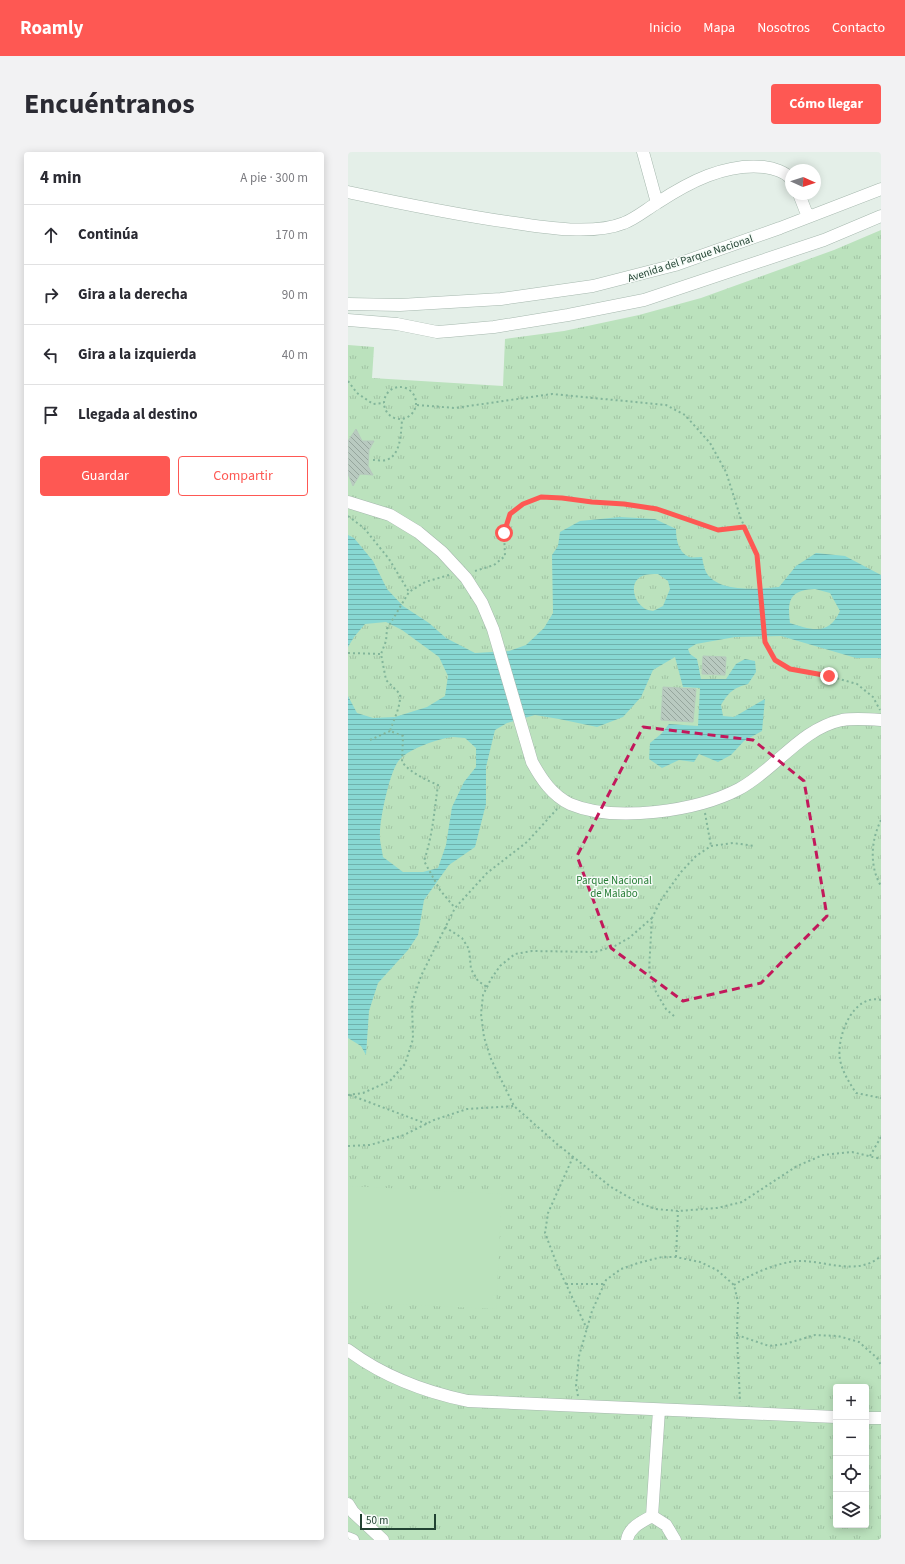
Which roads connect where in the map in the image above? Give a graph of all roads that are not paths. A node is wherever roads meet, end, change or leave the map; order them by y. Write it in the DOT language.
graph roads {
  1 [pos="643,152"];
  2 [pos="785,174"];
  3 [pos="881,189"];
  4 [pos="348,192"];
  5 [pos="801,200"];
  6 [pos="657,203"];
  7 [pos="881,216"];
  8 [pos="808,217"];
  9 [pos="348,304"];
  10 [pos="400,305"];
  11 [pos="348,320"];
  12 [pos="397,324"];
  13 [pos="348,502"];
  14 [pos="881,720"];
  15 [pos="348,1350"];
  16 [pos="659,1410"];
  17 [pos="833,1417"];
  18 [pos="869,1418"];
  19 [pos="881,1418"];
  20 [pos="348,1504"];
  21 [pos="652,1516"];
  22 [pos="348,1538"];
  23 [pos="353,1540"];
  24 [pos="383,1540"];
  25 [pos="627,1540"];
  26 [pos="675,1540"];
  1 -- 6 [label="street"];
  2 -- 6 [label="street"];
  3 -- 8 [label="street, Avenida del Parque Nacional"];
  4 -- 6 [label="street"];
  5 -- 8 [label="street"];
  7 -- 12 [label="street"];
  8 -- 10 [label="street, Avenida del Parque Nacional"];
  9 -- 10 [label="street, Avenida del Parque Nacional"];
  10 -- 12 [label="street"];
  11 -- 12 [label="street"];
  13 -- 14 [label="street"];
  15 -- 16 [label="street"];
  16 -- 17 [label="street"];
  16 -- 21 [label="street"];
  18 -- 19 [label="street"];
  20 -- 24 [label="street"];
  21 -- 25 [label="street"];
  21 -- 26 [label="street"];
  22 -- 23 [label="street"];
}
